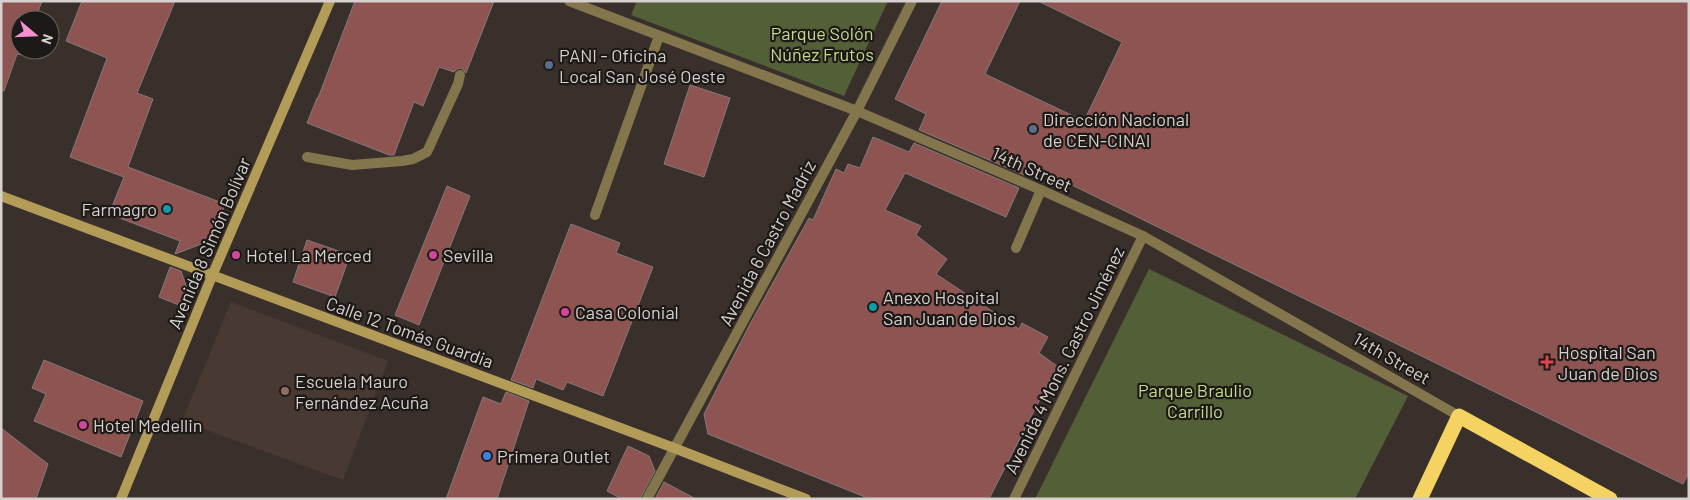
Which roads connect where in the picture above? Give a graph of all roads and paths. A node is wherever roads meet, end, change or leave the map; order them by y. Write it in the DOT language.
graph roads {
  1 [pos="330,1"];
  2 [pos="569,1"];
  3 [pos="912,1"];
  4 [pos="659,36"];
  5 [pos="460,75"];
  6 [pos="857,111"];
  7 [pos="307,157"];
  8 [pos="1041,190"];
  9 [pos="1,196"];
  10 [pos="595,215"];
  11 [pos="1143,236"];
  12 [pos="1016,248"];
  13 [pos="212,276"];
  14 [pos="1459,416"];
  15 [pos="674,448"];
  16 [pos="121,499"];
  17 [pos="646,499"];
  18 [pos="806,499"];
  19 [pos="1014,499"];
  20 [pos="1420,499"];
  21 [pos="1610,499"];
  1 -- 13 [label="street, Avenida 8 Simón Bolívar"];
  2 -- 4 [label="street, 14th Street"];
  3 -- 6 [label="street, Avenida 6 Castro Madriz"];
  4 -- 6 [label="street, 14th Street"];
  4 -- 10 [label="street"];
  5 -- 7 [label="street"];
  6 -- 8 [label="street, 14th Street"];
  6 -- 15 [label="street, Avenida 6 Castro Madriz"];
  8 -- 11 [label="street, 14th Street"];
  8 -- 12 [label="street"];
  9 -- 13 [label="street, Calle 12 Tomás Guardia"];
  11 -- 14 [label="street, 14th Street"];
  11 -- 19 [label="street, Avenida 4 Mons. Castro Jiménez"];
  13 -- 15 [label="street, Calle 12 Tomás Guardia"];
  13 -- 16 [label="street, Avenida 8 Simón Bolívar"];
  14 -- 20 [label="highway"];
  14 -- 21 [label="highway"];
  15 -- 17 [label="street, Avenida 6 Castro Madriz"];
  15 -- 18 [label="street, Calle 12 Tomás Guardia"];
}
